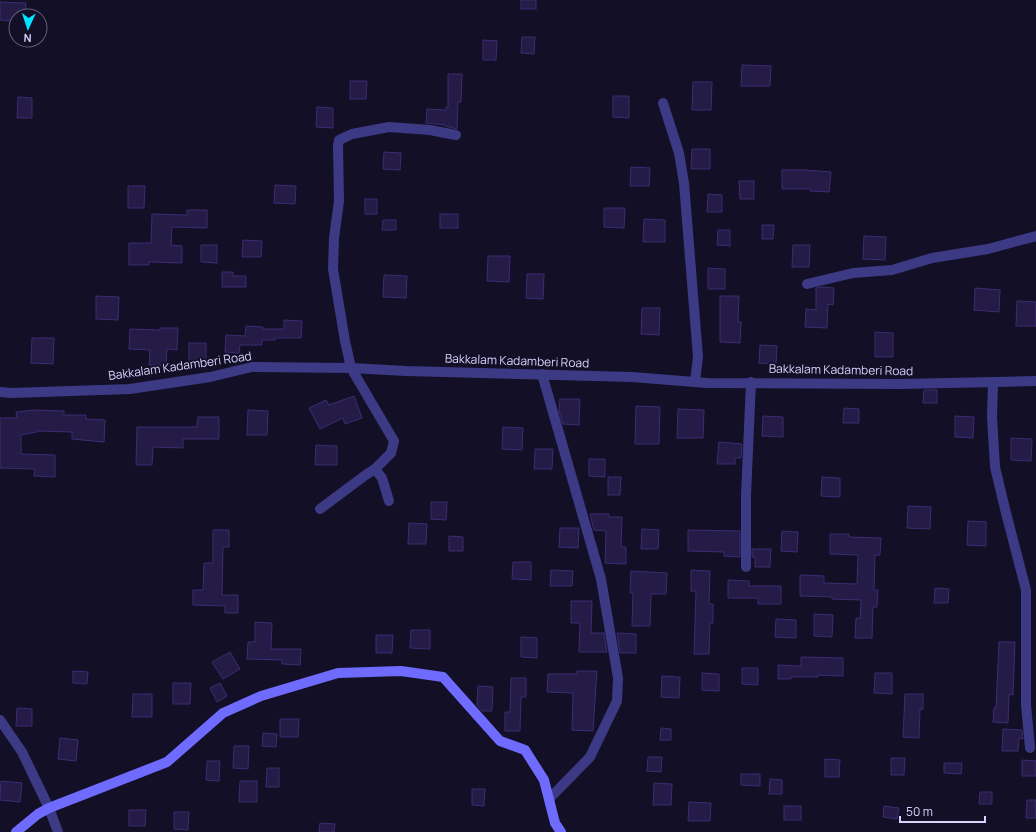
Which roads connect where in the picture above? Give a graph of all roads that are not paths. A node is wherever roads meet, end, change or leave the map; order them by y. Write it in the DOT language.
graph roads {
  1 [pos="663,103"];
  2 [pos="456,135"];
  3 [pos="1036,236"];
  4 [pos="807,284"];
  5 [pos="351,368"];
  6 [pos="542,374"];
  7 [pos="1036,381"];
  8 [pos="696,382"];
  9 [pos="751,382"];
  10 [pos="993,383"];
  11 [pos="0,392"];
  12 [pos="375,469"];
  13 [pos="388,501"];
  14 [pos="320,509"];
  15 [pos="746,567"];
  16 [pos="0,720"];
  17 [pos="1030,748"];
  18 [pos="549,799"];
  19 [pos="49,808"];
  20 [pos="16,832"];
  21 [pos="58,832"];
  22 [pos="560,832"];
  1 -- 8 [label="street"];
  2 -- 5 [label="street"];
  3 -- 4 [label="street"];
  5 -- 6 [label="street, Bakkalam Kadamberi Road"];
  5 -- 11 [label="street, Bakkalam Kadamberi Road"];
  5 -- 12 [label="street"];
  6 -- 8 [label="street, Bakkalam Kadamberi Road"];
  6 -- 18 [label="street"];
  7 -- 10 [label="street, Bakkalam Kadamberi Road"];
  8 -- 9 [label="street, Bakkalam Kadamberi Road"];
  9 -- 10 [label="street, Bakkalam Kadamberi Road"];
  9 -- 15 [label="street"];
  10 -- 17 [label="street"];
  12 -- 13 [label="street"];
  12 -- 14 [label="street"];
  16 -- 19 [label="street"];
  18 -- 19 [label="street"];
  18 -- 22 [label="street"];
  19 -- 20 [label="street"];
  19 -- 21 [label="street"];
}
